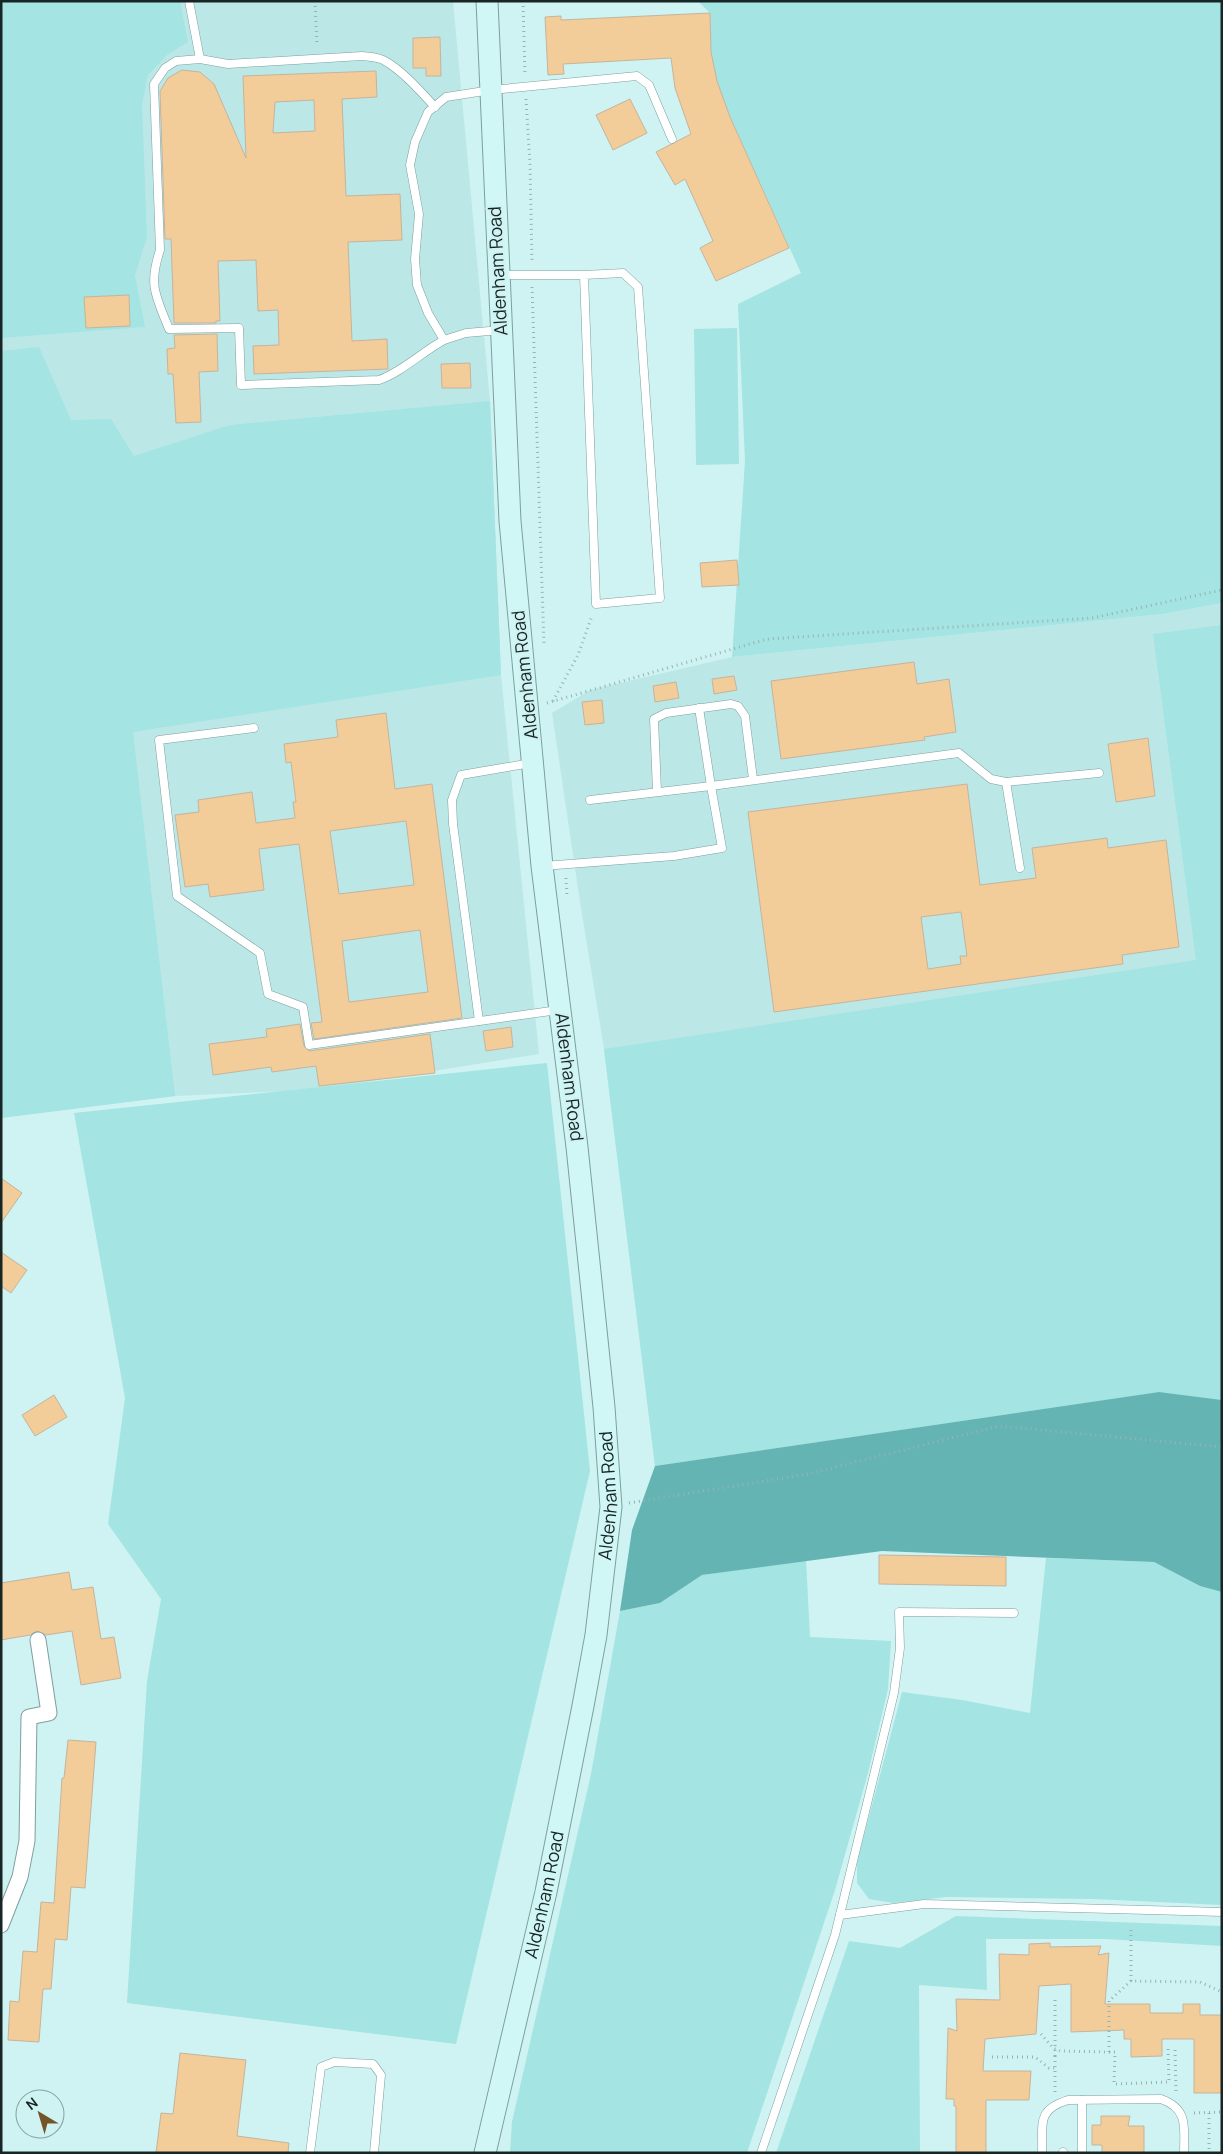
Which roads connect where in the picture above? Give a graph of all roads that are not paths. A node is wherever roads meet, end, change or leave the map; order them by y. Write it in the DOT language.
graph roads {
  1 [pos="189,1"];
  2 [pos="487,1"];
  3 [pos="200,59"];
  4 [pos="491,90"];
  5 [pos="435,107"];
  6 [pos="672,139"];
  7 [pos="497,275"];
  8 [pos="584,275"];
  9 [pos="501,330"];
  10 [pos="444,340"];
  11 [pos="699,708"];
  12 [pos="254,728"];
  13 [pos="533,763"];
  14 [pos="1099,773"];
  15 [pos="753,779"];
  16 [pos="1006,782"];
  17 [pos="710,786"];
  18 [pos="657,791"];
  19 [pos="590,800"];
  20 [pos="542,866"];
  21 [pos="1020,868"];
  22 [pos="560,1009"];
  23 [pos="479,1021"];
  24 [pos="1014,1612"];
  25 [pos="38,1640"];
  26 [pos="1222,1912"];
  27 [pos="840,1915"];
  28 [pos="1,1925"];
  29 [pos="1082,2100"];
  30 [pos="488,2150"];
  31 [pos="310,2153"];
  32 [pos="374,2153"];
  33 [pos="761,2153"];
  34 [pos="1042,2153"];
  35 [pos="1082,2153"];
  36 [pos="1184,2153"];
  1 -- 3 [label="lane"];
  2 -- 4 [label="main road, Aldenham Road"];
  3 -- 5 [label="lane"];
  3 -- 10 [label="lane"];
  4 -- 5 [label="lane"];
  4 -- 6 [label="lane"];
  4 -- 7 [label="main road, Aldenham Road"];
  5 -- 10 [label="lane"];
  7 -- 8 [label="lane"];
  7 -- 9 [label="main road, Aldenham Road"];
  8 -- 8 [label="lane"];
  9 -- 10 [label="lane"];
  9 -- 13 [label="main road, Aldenham Road"];
  11 -- 15 [label="lane"];
  11 -- 17 [label="lane"];
  11 -- 18 [label="lane"];
  12 -- 23 [label="lane"];
  13 -- 20 [label="main road, Aldenham Road"];
  13 -- 23 [label="lane"];
  14 -- 16 [label="lane"];
  15 -- 16 [label="lane"];
  15 -- 17 [label="lane"];
  16 -- 21 [label="lane"];
  17 -- 18 [label="lane"];
  17 -- 20 [label="lane"];
  18 -- 19 [label="lane"];
  20 -- 22 [label="main road, Aldenham Road"];
  22 -- 23 [label="lane"];
  22 -- 30 [label="main road, Aldenham Road"];
  24 -- 27 [label="lane"];
  25 -- 28 [label="street"];
  26 -- 27 [label="lane"];
  27 -- 33 [label="lane"];
  29 -- 34 [label="lane"];
  29 -- 35 [label="lane"];
  29 -- 36 [label="lane"];
  31 -- 32 [label="lane"];
}
